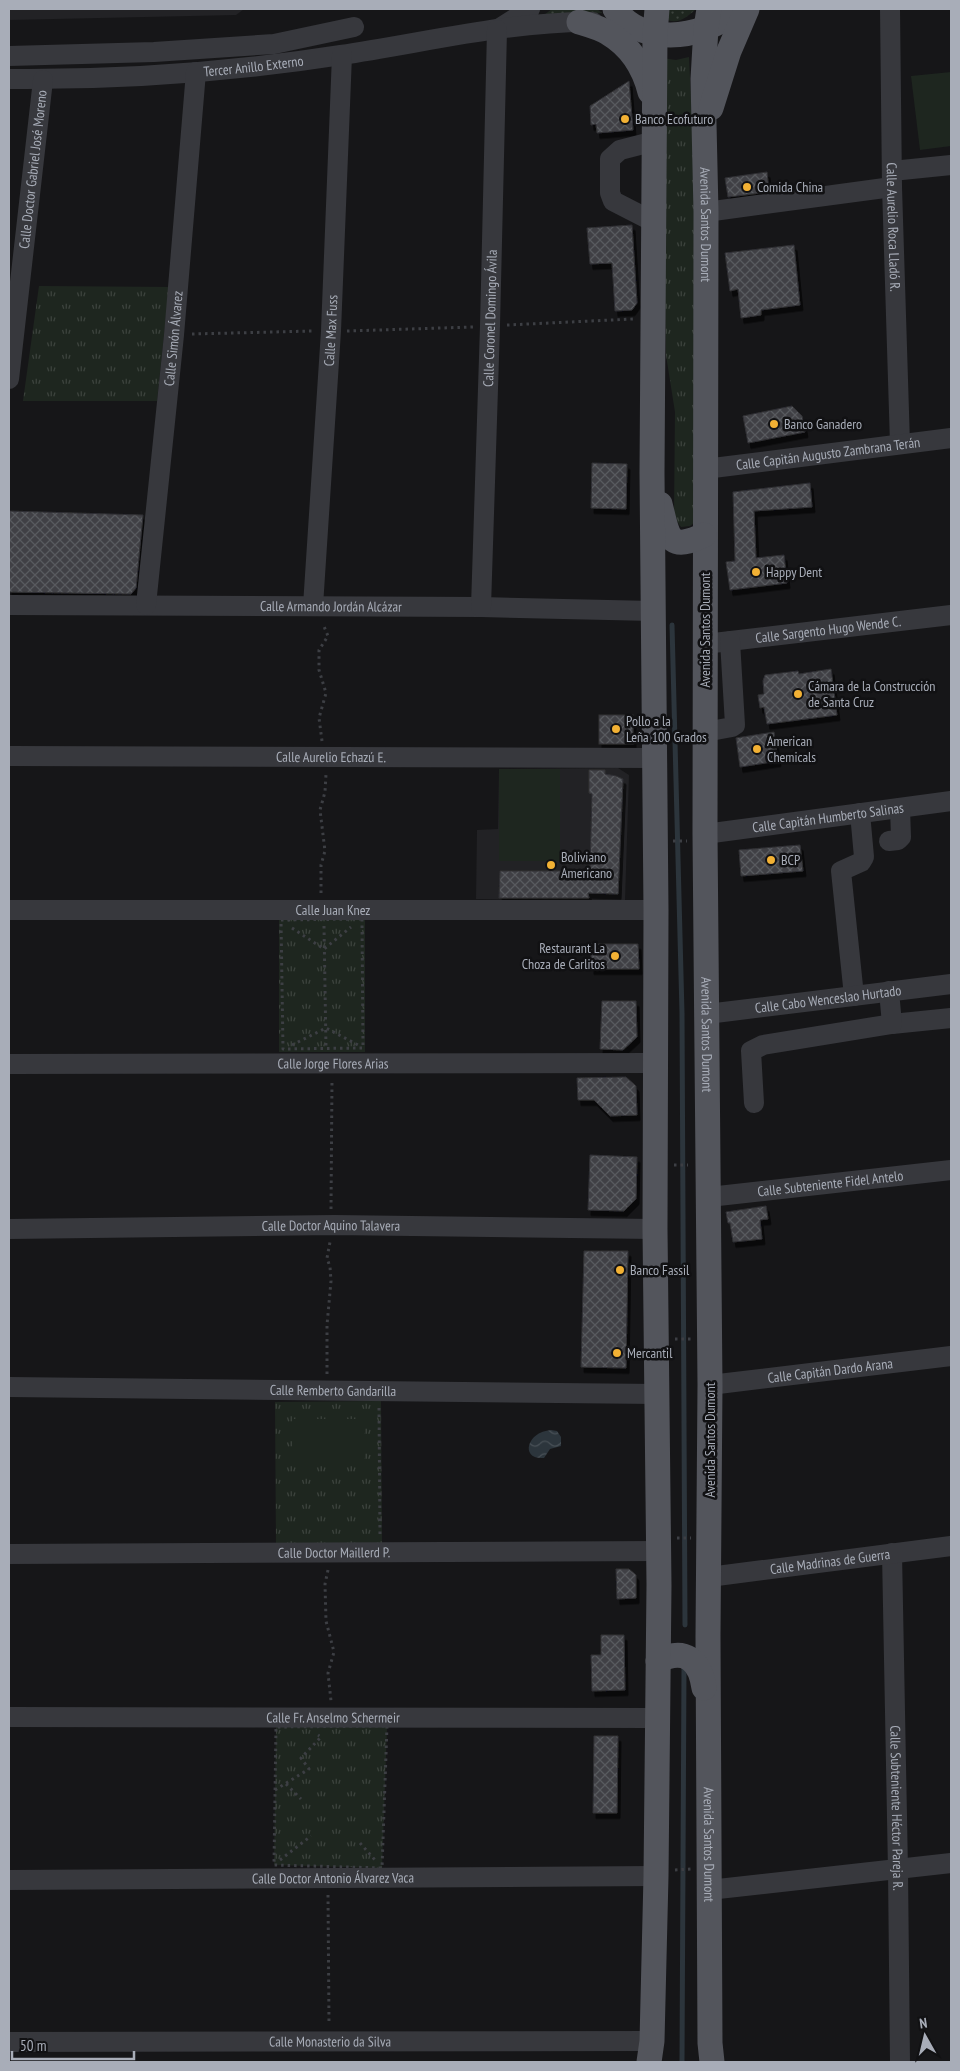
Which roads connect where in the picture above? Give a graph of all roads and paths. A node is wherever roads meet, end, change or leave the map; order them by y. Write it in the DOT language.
graph roads {
  1 [pos="530,9"];
  2 [pos="657,9"];
  3 [pos="740,9"];
  4 [pos="747,9"];
  5 [pos="890,9"];
  6 [pos="621,16"];
  7 [pos="707,19"];
  8 [pos="579,22"];
  9 [pos="354,28"];
  10 [pos="497,30"];
  11 [pos="655,34"];
  12 [pos="276,54"];
  13 [pos="342,55"];
  14 [pos="9,56"];
  15 [pos="196,72"];
  16 [pos="9,79"];
  17 [pos="43,80"];
  18 [pos="655,111"];
  19 [pos="704,130"];
  20 [pos="655,141"];
  21 [pos="951,165"];
  22 [pos="892,179"];
  23 [pos="706,212"];
  24 [pos="652,221"];
  25 [pos="654,318"];
  26 [pos="490,326"];
  27 [pos="331,331"];
  28 [pos="174,335"];
  29 [pos="10,350"];
  30 [pos="9,379"];
  31 [pos="951,438"];
  32 [pos="900,444"];
  33 [pos="705,469"];
  34 [pos="652,473"];
  35 [pos="704,535"];
  36 [pos="653,560"];
  37 [pos="9,605"];
  38 [pos="146,605"];
  39 [pos="318,606"];
  40 [pos="481,606"];
  41 [pos="654,611"];
  42 [pos="704,614"];
  43 [pos="951,615"];
  44 [pos="730,640"];
  45 [pos="705,644"];
  46 [pos="705,732"];
  47 [pos="9,756"];
  48 [pos="330,757"];
  49 [pos="655,758"];
  50 [pos="951,801"];
  51 [pos="900,808"];
  52 [pos="860,813"];
  53 [pos="701,837"];
  54 [pos="668,841"];
  55 [pos="889,841"];
  56 [pos="9,910"];
  57 [pos="656,910"];
  58 [pos="323,915"];
  59 [pos="362,919"];
  60 [pos="281,920"];
  61 [pos="324,949"];
  62 [pos="951,984"];
  63 [pos="889,991"];
  64 [pos="854,996"];
  65 [pos="707,1014"];
  66 [pos="951,1018"];
  67 [pos="892,1024"];
  68 [pos="326,1028"];
  69 [pos="363,1048"];
  70 [pos="283,1050"];
  71 [pos="327,1056"];
  72 [pos="656,1063"];
  73 [pos="9,1064"];
  74 [pos="754,1103"];
  75 [pos="675,1165"];
  76 [pos="689,1165"];
  77 [pos="951,1170"];
  78 [pos="709,1197"];
  79 [pos="334,1225"];
  80 [pos="9,1229"];
  81 [pos="655,1229"];
  82 [pos="669,1339"];
  83 [pos="697,1339"];
  84 [pos="951,1356"];
  85 [pos="710,1385"];
  86 [pos="9,1387"];
  87 [pos="330,1391"];
  88 [pos="656,1394"];
  89 [pos="379,1402"];
  90 [pos="692,1538"];
  91 [pos="380,1542"];
  92 [pos="668,1544"];
  93 [pos="951,1546"];
  94 [pos="329,1552"];
  95 [pos="892,1553"];
  96 [pos="9,1554"];
  97 [pos="709,1577"];
  98 [pos="659,1585"];
  99 [pos="708,1636"];
  100 [pos="658,1661"];
  101 [pos="9,1717"];
  102 [pos="708,1717"];
  103 [pos="333,1718"];
  104 [pos="656,1718"];
  105 [pos="308,1726"];
  106 [pos="286,1784"];
  107 [pos="275,1790"];
  108 [pos="301,1799"];
  109 [pos="311,1836"];
  110 [pos="360,1843"];
  111 [pos="951,1863"];
  112 [pos="274,1865"];
  113 [pos="382,1868"];
  114 [pos="695,1869"];
  115 [pos="898,1870"];
  116 [pos="663,1873"];
  117 [pos="328,1878"];
  118 [pos="9,1880"];
  119 [pos="709,1890"];
  120 [pos="9,2042"];
  121 [pos="328,2042"];
  122 [pos="651,2052"];
  123 [pos="712,2062"];
  124 [pos="900,2062"];
  1 -- 10 [label="street, Tercer Anillo Externo"];
  2 -- 11 [label="main road"];
  3 -- 7 [label="main road"];
  4 -- 19 [label="main road"];
  5 -- 22 [label="street, Calle Aurelio Roca Lladó R."];
  6 -- 8 [label="street, Tercer Anillo Externo"];
  6 -- 11 [label="main road"];
  7 -- 11 [label="main road"];
  7 -- 19 [label="main road, Avenida Santos Dumont"];
  8 -- 10 [label="street, Tercer Anillo Externo"];
  8 -- 18 [label="main road"];
  9 -- 12 [label="street"];
  10 -- 13 [label="street, Tercer Anillo Externo"];
  10 -- 26 [label="street, Calle Coronel Domingo Ávila"];
  11 -- 18 [label="main road"];
  12 -- 13 [label="street, Tercer Anillo Externo"];
  12 -- 14 [label="street"];
  12 -- 15 [label="street, Tercer Anillo Externo"];
  13 -- 27 [label="street, Calle Max Fuss"];
  15 -- 17 [label="street, Tercer Anillo Externo"];
  15 -- 28 [label="street, Calle Simón Álvarez"];
  16 -- 17 [label="street, Tercer Anillo Externo"];
  17 -- 29 [label="street, Calle Doctor Gabriel José Moreno"];
  18 -- 20 [label="main road"];
  19 -- 23 [label="main road, Avenida Santos Dumont"];
  20 -- 24 [label="main road"];
  20 -- 24 [label="street"];
  21 -- 22 [label="street"];
  22 -- 23 [label="street"];
  22 -- 32 [label="street, Calle Aurelio Roca Lladó R."];
  23 -- 33 [label="main road, Avenida Santos Dumont"];
  24 -- 25 [label="main road"];
  25 -- 26 [label="path"];
  25 -- 34 [label="main road"];
  26 -- 27 [label="path"];
  26 -- 40 [label="street, Calle Coronel Domingo Ávila"];
  27 -- 28 [label="path"];
  27 -- 39 [label="street, Calle Max Fuss"];
  28 -- 38 [label="street, Calle Simón Álvarez"];
  29 -- 30 [label="street, Calle Doctor Gabriel José Moreno"];
  31 -- 32 [label="street, Calle Capitán Augusto Zambrana Terán"];
  32 -- 33 [label="street, Calle Capitán Augusto Zambrana Terán"];
  33 -- 35 [label="main road, Avenida Santos Dumont"];
  34 -- 35 [label="main road"];
  34 -- 36 [label="main road"];
  35 -- 42 [label="main road, Avenida Santos Dumont"];
  36 -- 41 [label="main road"];
  36 -- 42 [label="main road"];
  37 -- 38 [label="street, Calle Armando Jordán Alcázar"];
  38 -- 39 [label="street, Calle Armando Jordán Alcázar"];
  39 -- 40 [label="street, Calle Armando Jordán Alcázar"];
  39 -- 48 [label="path"];
  40 -- 41 [label="street, Calle Armando Jordán Alcázar"];
  41 -- 49 [label="main road"];
  42 -- 45 [label="main road, Avenida Santos Dumont"];
  43 -- 44 [label="street, Calle Sargento Hugo Wende C."];
  44 -- 45 [label="street, Calle Sargento Hugo Wende C."];
  44 -- 46 [label="street"];
  45 -- 46 [label="main road, Avenida Santos Dumont"];
  46 -- 53 [label="main road, Avenida Santos Dumont"];
  47 -- 48 [label="street, Calle Aurelio Echazú E."];
  48 -- 49 [label="street, Calle Aurelio Echazú E."];
  48 -- 58 [label="path"];
  49 -- 57 [label="main road"];
  50 -- 51 [label="street, Calle Capitán Humberto Salinas"];
  51 -- 52 [label="street, Calle Capitán Humberto Salinas"];
  51 -- 55 [label="street"];
  52 -- 53 [label="street, Calle Capitán Humberto Salinas"];
  52 -- 64 [label="street"];
  53 -- 54 [label="path"];
  53 -- 65 [label="main road, Avenida Santos Dumont"];
  56 -- 58 [label="street, Calle Juan Knez"];
  57 -- 58 [label="street, Calle Juan Knez"];
  57 -- 72 [label="main road"];
  58 -- 59 [label="path"];
  58 -- 60 [label="path"];
  58 -- 61 [label="path"];
  59 -- 61 [label="path"];
  59 -- 69 [label="path"];
  60 -- 61 [label="path"];
  60 -- 70 [label="path"];
  61 -- 68 [label="path"];
  62 -- 63 [label="street, Calle Cabo Wenceslao Hurtado"];
  63 -- 64 [label="street, Calle Cabo Wenceslao Hurtado"];
  63 -- 67 [label="street"];
  64 -- 65 [label="street, Calle Cabo Wenceslao Hurtado"];
  65 -- 78 [label="main road, Avenida Santos Dumont"];
  66 -- 67 [label="street"];
  67 -- 74 [label="street"];
  68 -- 69 [label="path"];
  68 -- 70 [label="path"];
  68 -- 71 [label="path"];
  69 -- 71 [label="path"];
  70 -- 71 [label="path"];
  71 -- 72 [label="street, Calle Jorge Flores Arias"];
  71 -- 73 [label="street, Calle Jorge Flores Arias"];
  71 -- 79 [label="path"];
  72 -- 81 [label="main road"];
  75 -- 76 [label="path"];
  77 -- 78 [label="street, Calle Subteniente Fidel Antelo"];
  78 -- 85 [label="main road, Avenida Santos Dumont"];
  79 -- 80 [label="street, Calle Doctor Aquino Talavera"];
  79 -- 81 [label="street, Calle Doctor Aquino Talavera"];
  79 -- 87 [label="path"];
  81 -- 88 [label="main road"];
  82 -- 83 [label="path"];
  84 -- 85 [label="street, Calle Capitán Dardo Arana"];
  85 -- 97 [label="main road, Avenida Santos Dumont"];
  86 -- 87 [label="street, Calle Remberto Gandarilla"];
  87 -- 88 [label="street, Calle Remberto Gandarilla"];
  88 -- 92 [label="main road"];
  89 -- 91 [label="path"];
  90 -- 92 [label="path"];
  92 -- 94 [label="street, Calle Doctor Maillerd P."];
  92 -- 98 [label="main road"];
  93 -- 95 [label="street, Calle Madrinas de Guerra"];
  94 -- 96 [label="street, Calle Doctor Maillerd P."];
  94 -- 103 [label="path"];
  95 -- 97 [label="street, Calle Madrinas de Guerra"];
  95 -- 115 [label="street, Calle Subteniente Héctor Pareja R."];
  97 -- 99 [label="main road, Avenida Santos Dumont"];
  98 -- 99 [label="main road"];
  98 -- 100 [label="main road"];
  99 -- 102 [label="main road, Avenida Santos Dumont"];
  100 -- 102 [label="main road"];
  100 -- 104 [label="main road"];
  101 -- 103 [label="street, Calle Fr. Anselmo Schermeir"];
  102 -- 119 [label="main road, Avenida Santos Dumont"];
  103 -- 104 [label="street, Calle Fr. Anselmo Schermeir"];
  104 -- 116 [label="main road"];
  105 -- 106 [label="path"];
  105 -- 107 [label="path"];
  105 -- 113 [label="path"];
  106 -- 107 [label="path"];
  106 -- 108 [label="path"];
  107 -- 112 [label="path"];
  109 -- 112 [label="path"];
  110 -- 113 [label="path"];
  111 -- 115 [label="street"];
  112 -- 113 [label="path"];
  114 -- 116 [label="path"];
  115 -- 119 [label="street"];
  115 -- 124 [label="street, Calle Subteniente Héctor Pareja R."];
  116 -- 117 [label="street, Calle Doctor Antonio Álvarez Vaca"];
  116 -- 122 [label="main road"];
  117 -- 118 [label="street, Calle Doctor Antonio Álvarez Vaca"];
  117 -- 121 [label="path"];
  119 -- 123 [label="main road, Avenida Santos Dumont"];
  120 -- 121 [label="street, Calle Monasterio da Silva"];
  121 -- 122 [label="street, Calle Monasterio da Silva"];
}
